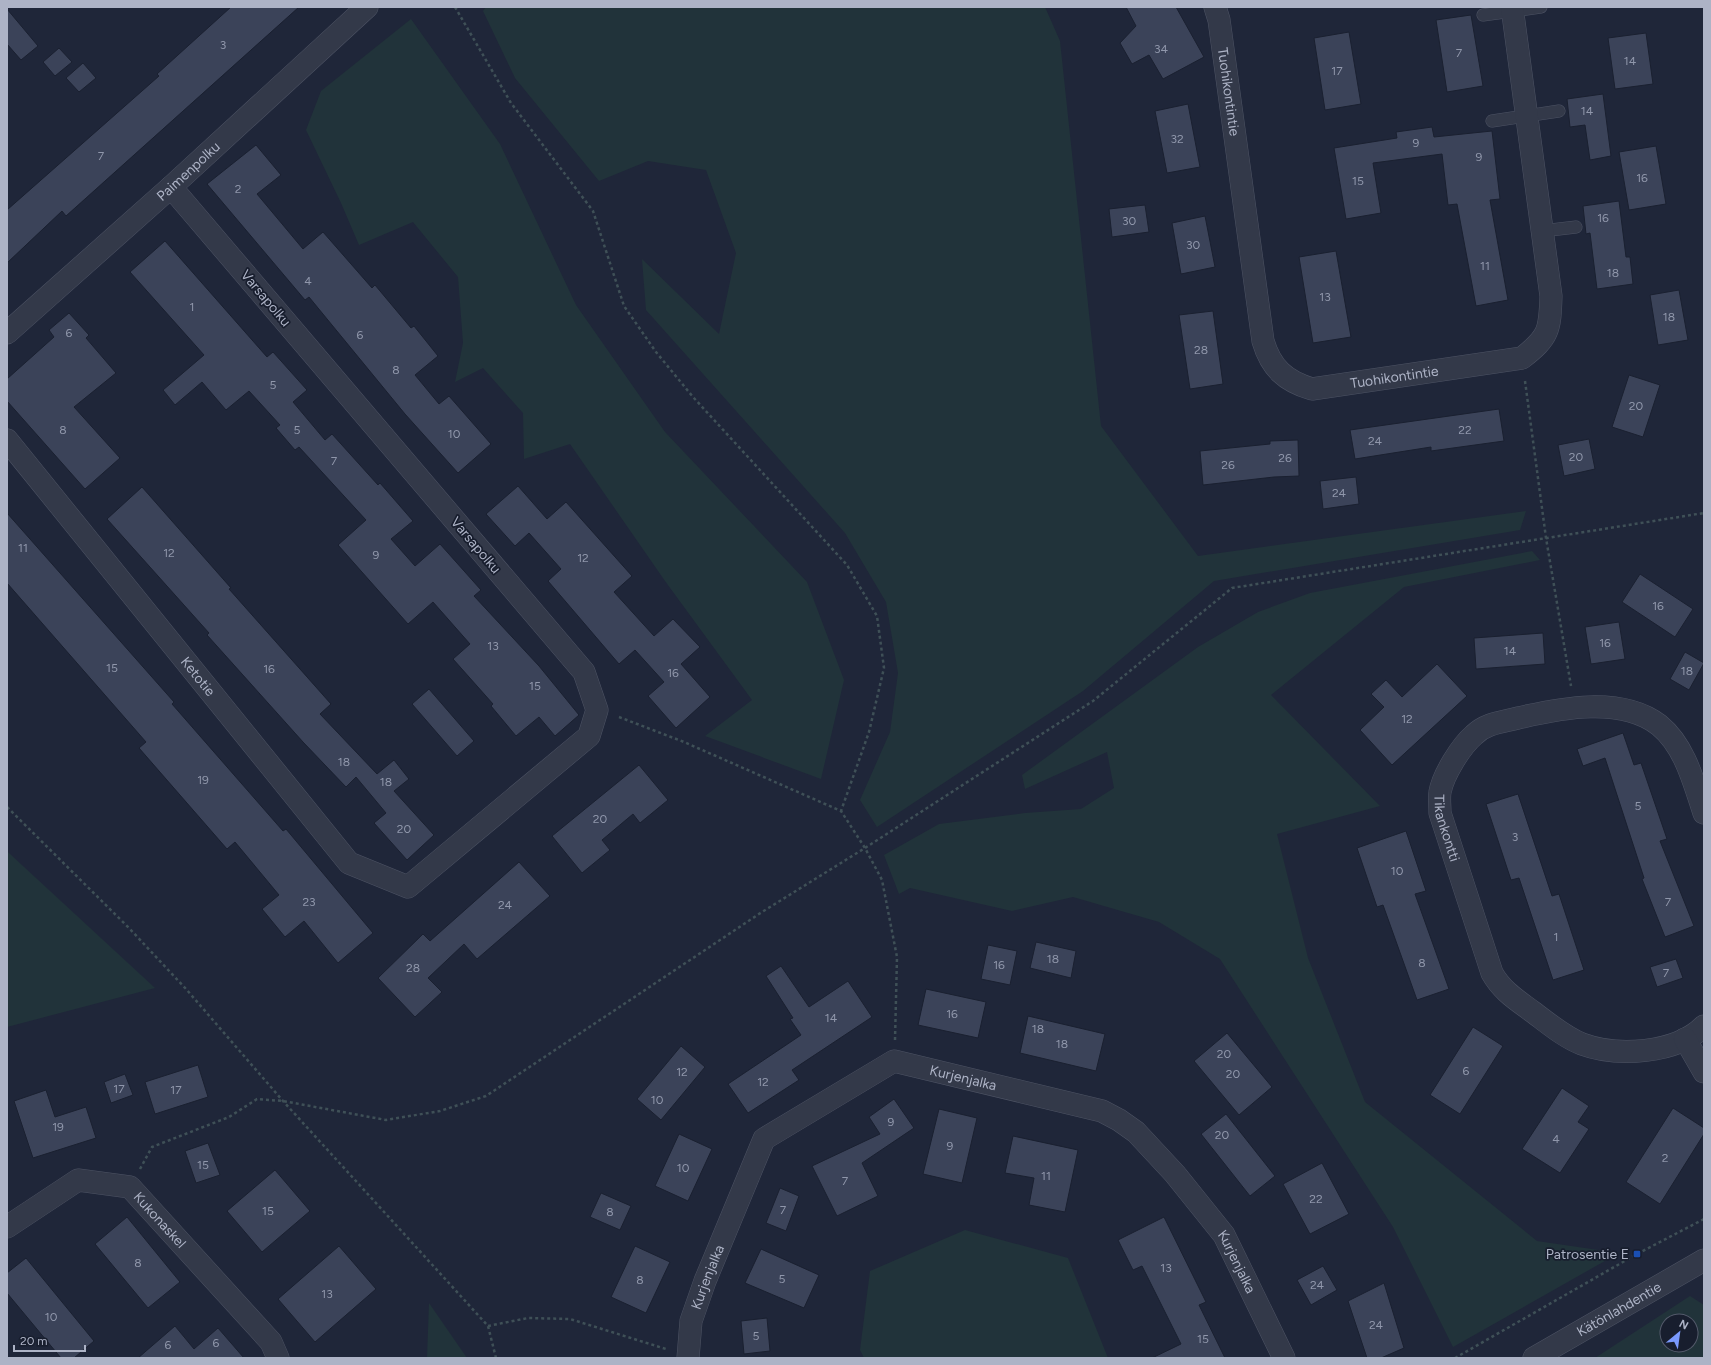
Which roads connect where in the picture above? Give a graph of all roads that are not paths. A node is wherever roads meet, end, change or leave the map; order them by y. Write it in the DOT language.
graph roads {
  1 [pos="367,7"];
  2 [pos="1215,7"];
  3 [pos="1541,7"];
  4 [pos="1512,9"];
  5 [pos="1483,15"];
  6 [pos="1559,111"];
  7 [pos="1527,116"];
  8 [pos="1492,121"];
  9 [pos="171,188"];
  10 [pos="1576,227"];
  11 [pos="1542,231"];
  12 [pos="7,333"];
  13 [pos="7,440"];
  14 [pos="1704,813"];
  15 [pos="408,887"];
  16 [pos="1704,1026"];
  17 [pos="1685,1039"];
  18 [pos="1704,1072"];
  19 [pos="7,1227"];
  20 [pos="1704,1260"];
  21 [pos="688,1357"];
  22 [pos="278,1358"];
  23 [pos="1284,1358"];
  24 [pos="1534,1358"];
  1 -- 9 [label="street, Paimenpolku"];
  2 -- 11 [label="street, Tuohikontintie"];
  3 -- 4 [label="lane"];
  4 -- 5 [label="lane"];
  4 -- 7 [label="street, Tuohikontintie"];
  6 -- 7 [label="lane"];
  7 -- 8 [label="lane"];
  7 -- 11 [label="street, Tuohikontintie"];
  9 -- 12 [label="street, Paimenpolku"];
  9 -- 15 [label="street, Varsapolku"];
  10 -- 11 [label="lane"];
  13 -- 15 [label="street, Ketotie"];
  14 -- 17 [label="street, Tikankontti"];
  16 -- 17 [label="street, Tikankontti"];
  17 -- 18 [label="street"];
  19 -- 22 [label="street, Kukonaskel"];
  20 -- 24 [label="street, Kätönlahdentie"];
  21 -- 23 [label="street, Kurjenjalka"];
}
